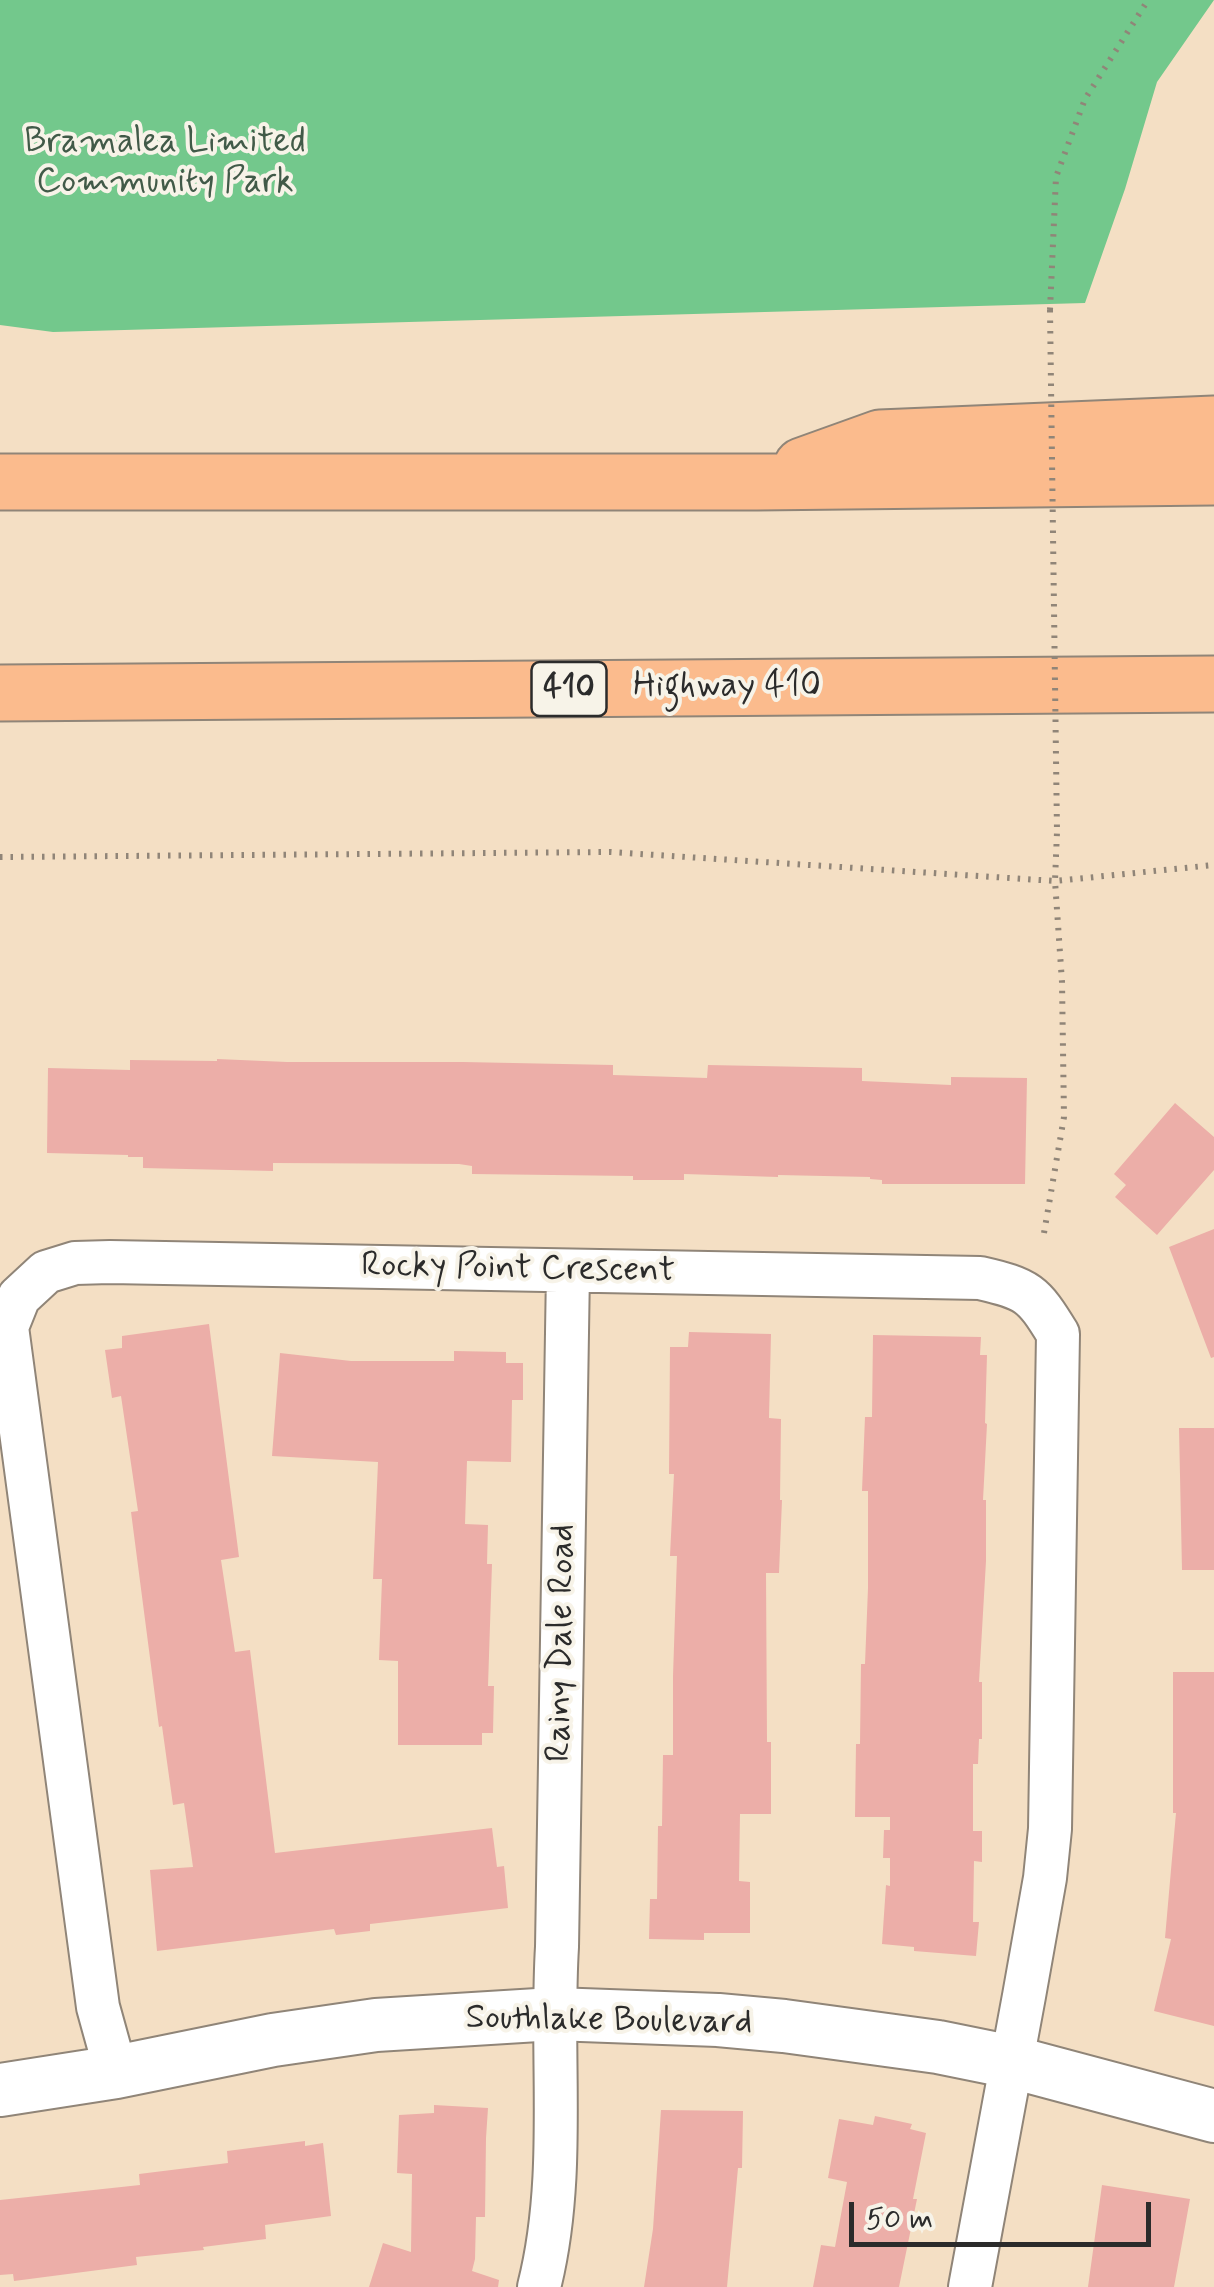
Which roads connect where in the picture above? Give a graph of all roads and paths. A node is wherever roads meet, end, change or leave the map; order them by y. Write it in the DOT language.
graph roads {
  1 [pos="1148,0"];
  2 [pos="1214,424"];
  3 [pos="1214,477"];
  4 [pos="0,482"];
  5 [pos="757,482"];
  6 [pos="1214,684"];
  7 [pos="0,693"];
  8 [pos="0,857"];
  9 [pos="1214,865"];
  10 [pos="1055,881"];
  11 [pos="1044,1233"];
  12 [pos="568,1271"];
  13 [pos="554,2014"];
  14 [pos="1012,2062"];
  15 [pos="116,2072"];
  16 [pos="0,2090"];
  17 [pos="1214,2116"];
  18 [pos="539,2287"];
  19 [pos="970,2287"];
  1 -- 10 [label="path, bridge"];
  2 -- 5 [label="highway"];
  3 -- 5 [label="highway"];
  4 -- 5 [label="highway"];
  6 -- 7 [label="highway, Highway 410 / 410"];
  8 -- 10 [label="path"];
  9 -- 10 [label="path"];
  10 -- 11 [label="path"];
  12 -- 13 [label="street, Rainy Dale Road"];
  12 -- 14 [label="street, Rocky Point Crescent"];
  12 -- 15 [label="street, Rocky Point Crescent"];
  13 -- 14 [label="street, Southlake Boulevard"];
  13 -- 15 [label="street, Southlake Boulevard"];
  13 -- 18 [label="street, Rainy Dale Road"];
  14 -- 17 [label="street, Southlake Boulevard"];
  14 -- 19 [label="street, Rocky Point Crescent"];
  15 -- 16 [label="street, Southlake Boulevard"];
}
